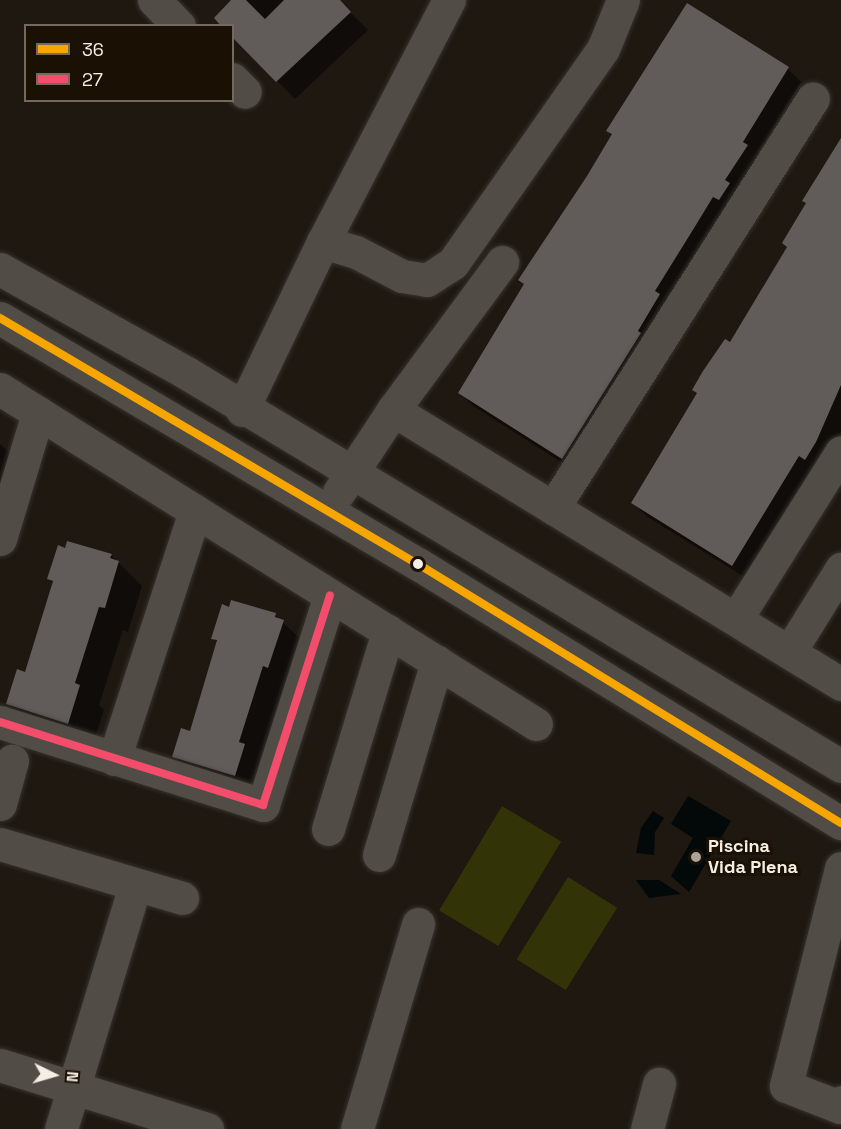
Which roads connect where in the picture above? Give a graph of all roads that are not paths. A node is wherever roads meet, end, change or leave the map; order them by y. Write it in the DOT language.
graph roads {
  1 [pos="154,0"];
  2 [pos="449,0"];
  3 [pos="623,0"];
  4 [pos="177,24"];
  5 [pos="813,98"];
  6 [pos="323,242"];
  7 [pos="502,262"];
  8 [pos="0,269"];
  9 [pos="0,318"];
  10 [pos="0,389"];
  11 [pos="242,410"];
  12 [pos="393,410"];
  13 [pos="38,413"];
  14 [pos="841,452"];
  15 [pos="352,473"];
  16 [pos="554,508"];
  17 [pos="195,511"];
  18 [pos="326,511"];
  19 [pos="0,539"];
  20 [pos="841,569"];
  21 [pos="330,595"];
  22 [pos="736,619"];
  23 [pos="388,631"];
  24 [pos="790,651"];
  25 [pos="437,662"];
  26 [pos="841,684"];
  27 [pos="0,722"];
  28 [pos="536,724"];
  29 [pos="114,759"];
  30 [pos="12,761"];
  31 [pos="841,766"];
  32 [pos="0,804"];
  33 [pos="841,824"];
  34 [pos="328,829"];
  35 [pos="0,844"];
  36 [pos="379,855"];
  37 [pos="841,868"];
  38 [pos="135,885"];
  39 [pos="182,898"];
  40 [pos="418,924"];
  41 [pos="0,1065"];
  42 [pos="659,1084"];
  43 [pos="74,1088"];
  44 [pos="841,1102"];
  45 [pos="61,1129"];
  46 [pos="207,1129"];
  47 [pos="357,1129"];
  48 [pos="647,1129"];
  1 -- 4 [label="street"];
  2 -- 6 [label="street"];
  3 -- 6 [label="street"];
  5 -- 16 [label="street"];
  6 -- 11 [label="street"];
  7 -- 12 [label="street"];
  8 -- 11 [label="street"];
  9 -- 18 [label="street"];
  10 -- 13 [label="street"];
  11 -- 15 [label="street"];
  12 -- 15 [label="street"];
  12 -- 16 [label="street"];
  13 -- 17 [label="street"];
  13 -- 19 [label="street"];
  14 -- 22 [label="street"];
  15 -- 18 [label="street"];
  15 -- 31 [label="street"];
  16 -- 22 [label="street"];
  17 -- 21 [label="street"];
  17 -- 29 [label="street"];
  18 -- 33 [label="street"];
  20 -- 24 [label="street"];
  21 -- 23 [label="street"];
  21 -- 29 [label="street"];
  22 -- 24 [label="street"];
  23 -- 25 [label="street"];
  23 -- 34 [label="street"];
  24 -- 26 [label="street"];
  25 -- 28 [label="street"];
  25 -- 36 [label="street"];
  27 -- 29 [label="street"];
  30 -- 32 [label="street"];
  35 -- 38 [label="street"];
  37 -- 44 [label="street"];
  38 -- 39 [label="street"];
  38 -- 43 [label="street"];
  40 -- 47 [label="street"];
  41 -- 43 [label="street"];
  42 -- 48 [label="street"];
  43 -- 45 [label="street"];
  43 -- 46 [label="street"];
}
